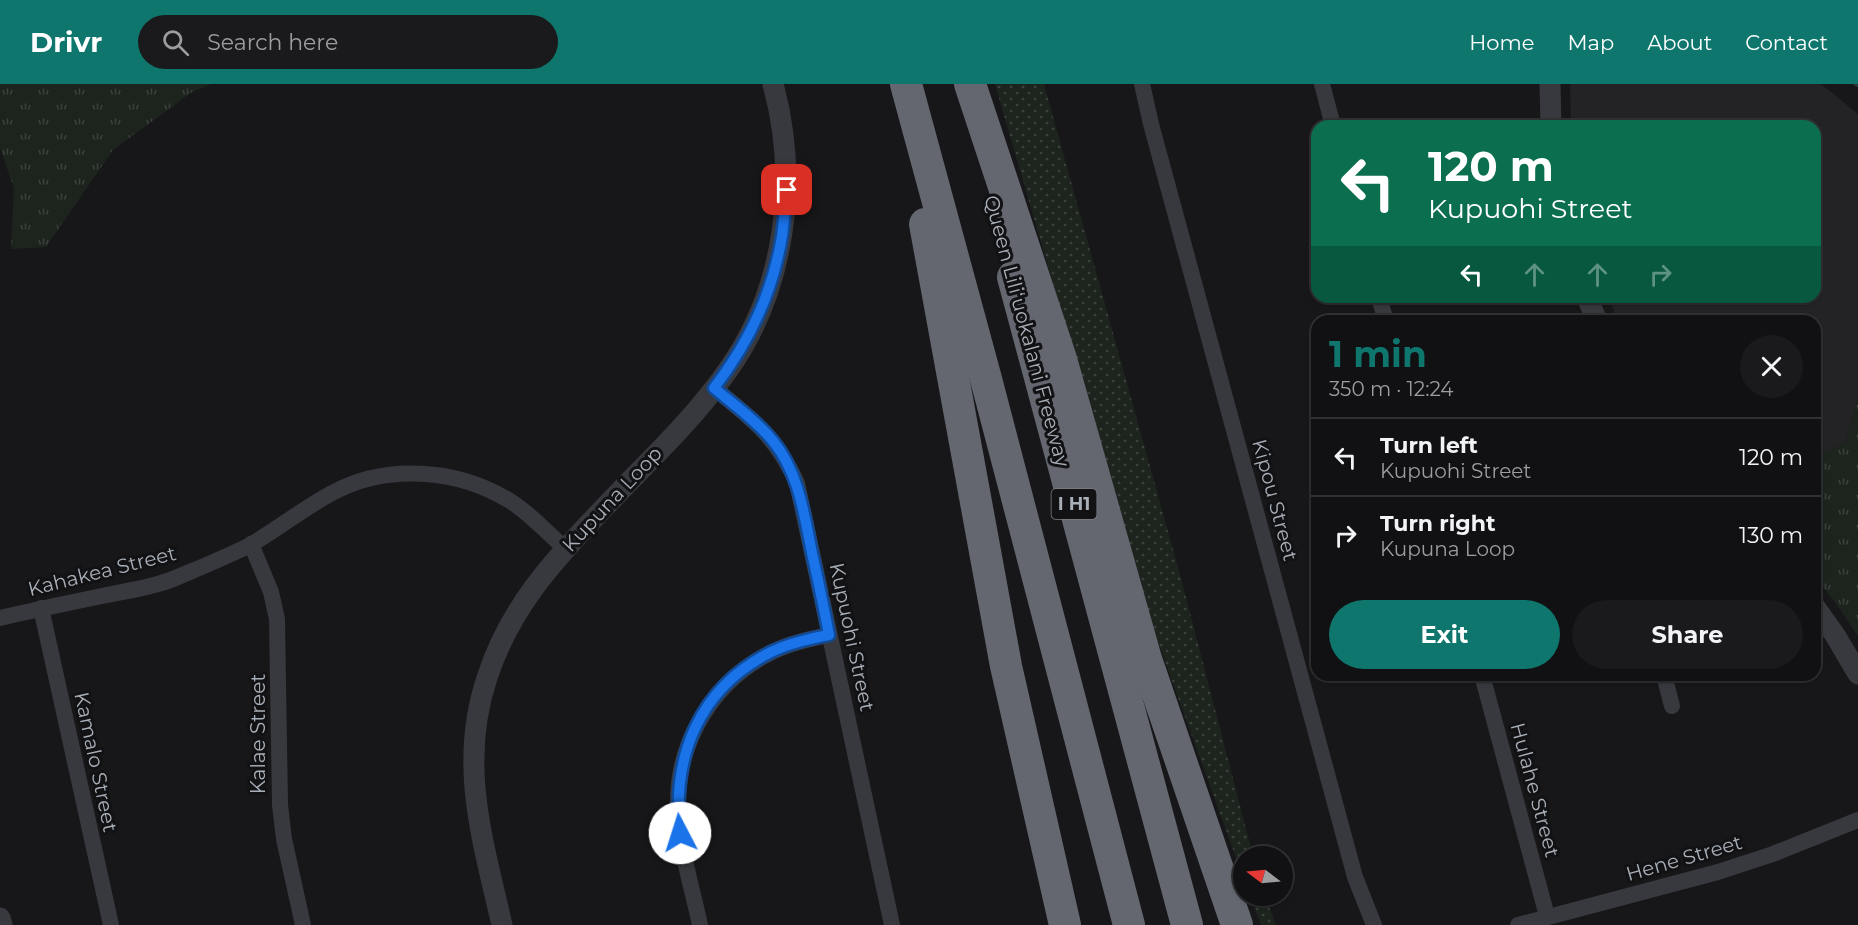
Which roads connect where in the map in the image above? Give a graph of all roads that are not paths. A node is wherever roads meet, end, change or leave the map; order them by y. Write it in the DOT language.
graph roads {
  1 [pos="772,84"];
  2 [pos="899,84"];
  3 [pos="906,84"];
  4 [pos="961,84"];
  5 [pos="970,84"];
  6 [pos="1142,84"];
  7 [pos="1322,84"];
  8 [pos="1550,84"];
  9 [pos="1331,120"];
  10 [pos="1551,120"];
  11 [pos="714,388"];
  12 [pos="251,544"];
  13 [pos="565,548"];
  14 [pos="41,608"];
  15 [pos="1821,615"];
  16 [pos="0,618"];
  17 [pos="829,635"];
  18 [pos="1858,674"];
  19 [pos="1484,681"];
  20 [pos="1666,681"];
  21 [pos="1672,706"];
  22 [pos="1858,820"];
  23 [pos="1547,916"];
  24 [pos="0,918"];
  25 [pos="2,925"];
  26 [pos="111,925"];
  27 [pos="303,925"];
  28 [pos="502,925"];
  29 [pos="700,925"];
  30 [pos="892,925"];
  31 [pos="1065,925"];
  32 [pos="1129,925"];
  33 [pos="1187,925"];
  34 [pos="1237,925"];
  35 [pos="1374,925"];
  36 [pos="1518,925"];
  1 -- 11 [label="street, Kupuna Loop"];
  2 -- 31 [label="highway"];
  3 -- 32 [label="highway, I H1"];
  4 -- 33 [label="highway, Queen Liliʻuokalani Freeway / I H1"];
  5 -- 34 [label="highway"];
  6 -- 35 [label="street, Kipou Street"];
  7 -- 9 [label="street"];
  8 -- 10 [label="street"];
  11 -- 13 [label="street, Kupuna Loop"];
  11 -- 17 [label="street, Kupuohi Street"];
  12 -- 13 [label="street, Kahakea Street"];
  12 -- 14 [label="street, Kahakea Street"];
  12 -- 27 [label="street, Kalae Street"];
  13 -- 28 [label="street, Kupuna Loop"];
  14 -- 16 [label="street, Kahakea Street"];
  14 -- 26 [label="street, Kamalo Street"];
  15 -- 18 [label="street"];
  17 -- 29 [label="street"];
  17 -- 30 [label="street, Kupuohi Street"];
  19 -- 23 [label="street, Hulahe Street"];
  20 -- 21 [label="street"];
  22 -- 23 [label="street, Hene Street"];
  23 -- 36 [label="street, Hene Street"];
  24 -- 25 [label="street"];
}
